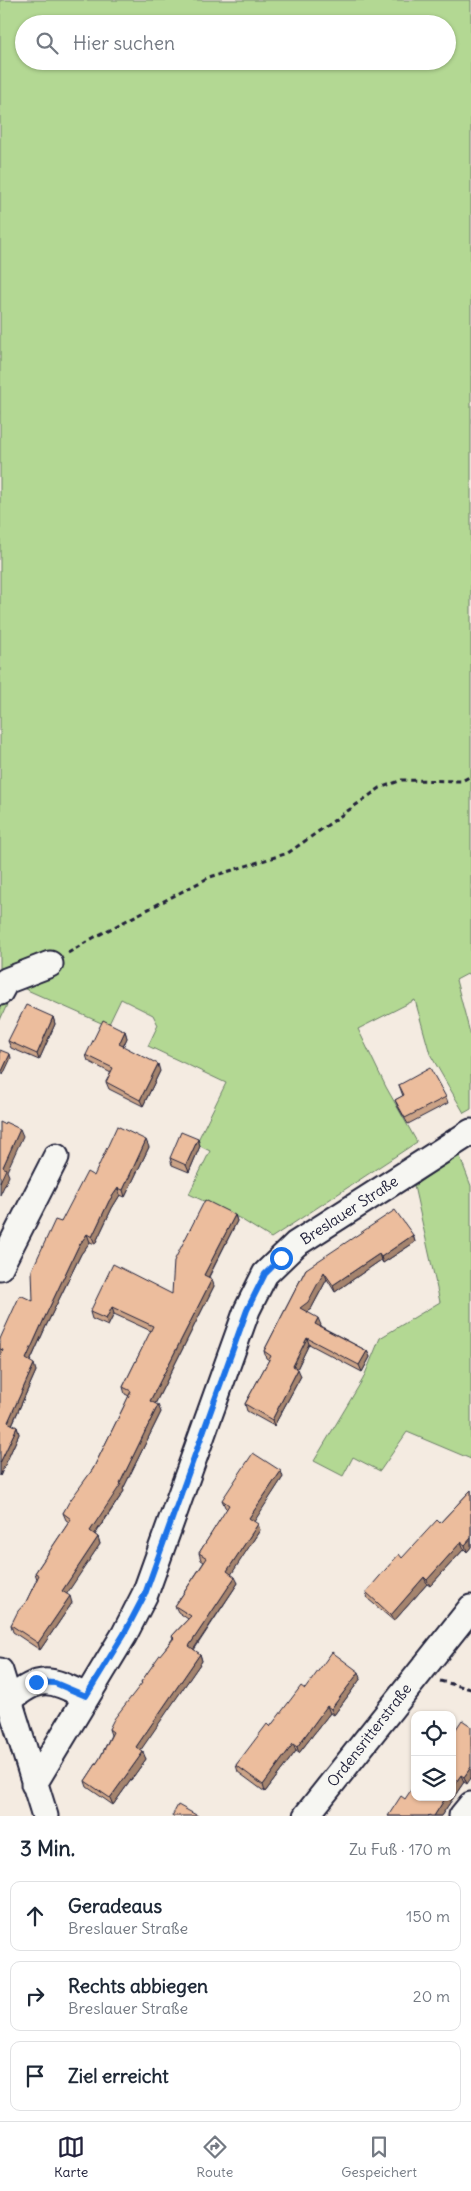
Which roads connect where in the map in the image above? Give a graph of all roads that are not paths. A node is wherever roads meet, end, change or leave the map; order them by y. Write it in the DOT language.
graph roads {
  1 [pos="50,964"];
  2 [pos="0,992"];
  3 [pos="471,1132"];
  4 [pos="56,1157"];
  5 [pos="0,1267"];
  6 [pos="471,1608"];
  7 [pos="0,1671"];
  8 [pos="86,1696"];
  9 [pos="10,1700"];
  10 [pos="34,1784"];
  11 [pos="471,1805"];
  12 [pos="45,1816"];
  13 [pos="306,1816"];
  14 [pos="462,1816"];
  1 -- 2 [label="street"];
  3 -- 8 [label="street, Breslauer Straße"];
  4 -- 5 [label="street"];
  6 -- 13 [label="street, Ordensritterstraße"];
  7 -- 9 [label="street"];
  8 -- 9 [label="street"];
  8 -- 10 [label="street, Breslauer Straße"];
  9 -- 10 [label="street"];
  10 -- 12 [label="street"];
  11 -- 14 [label="street"];
}
